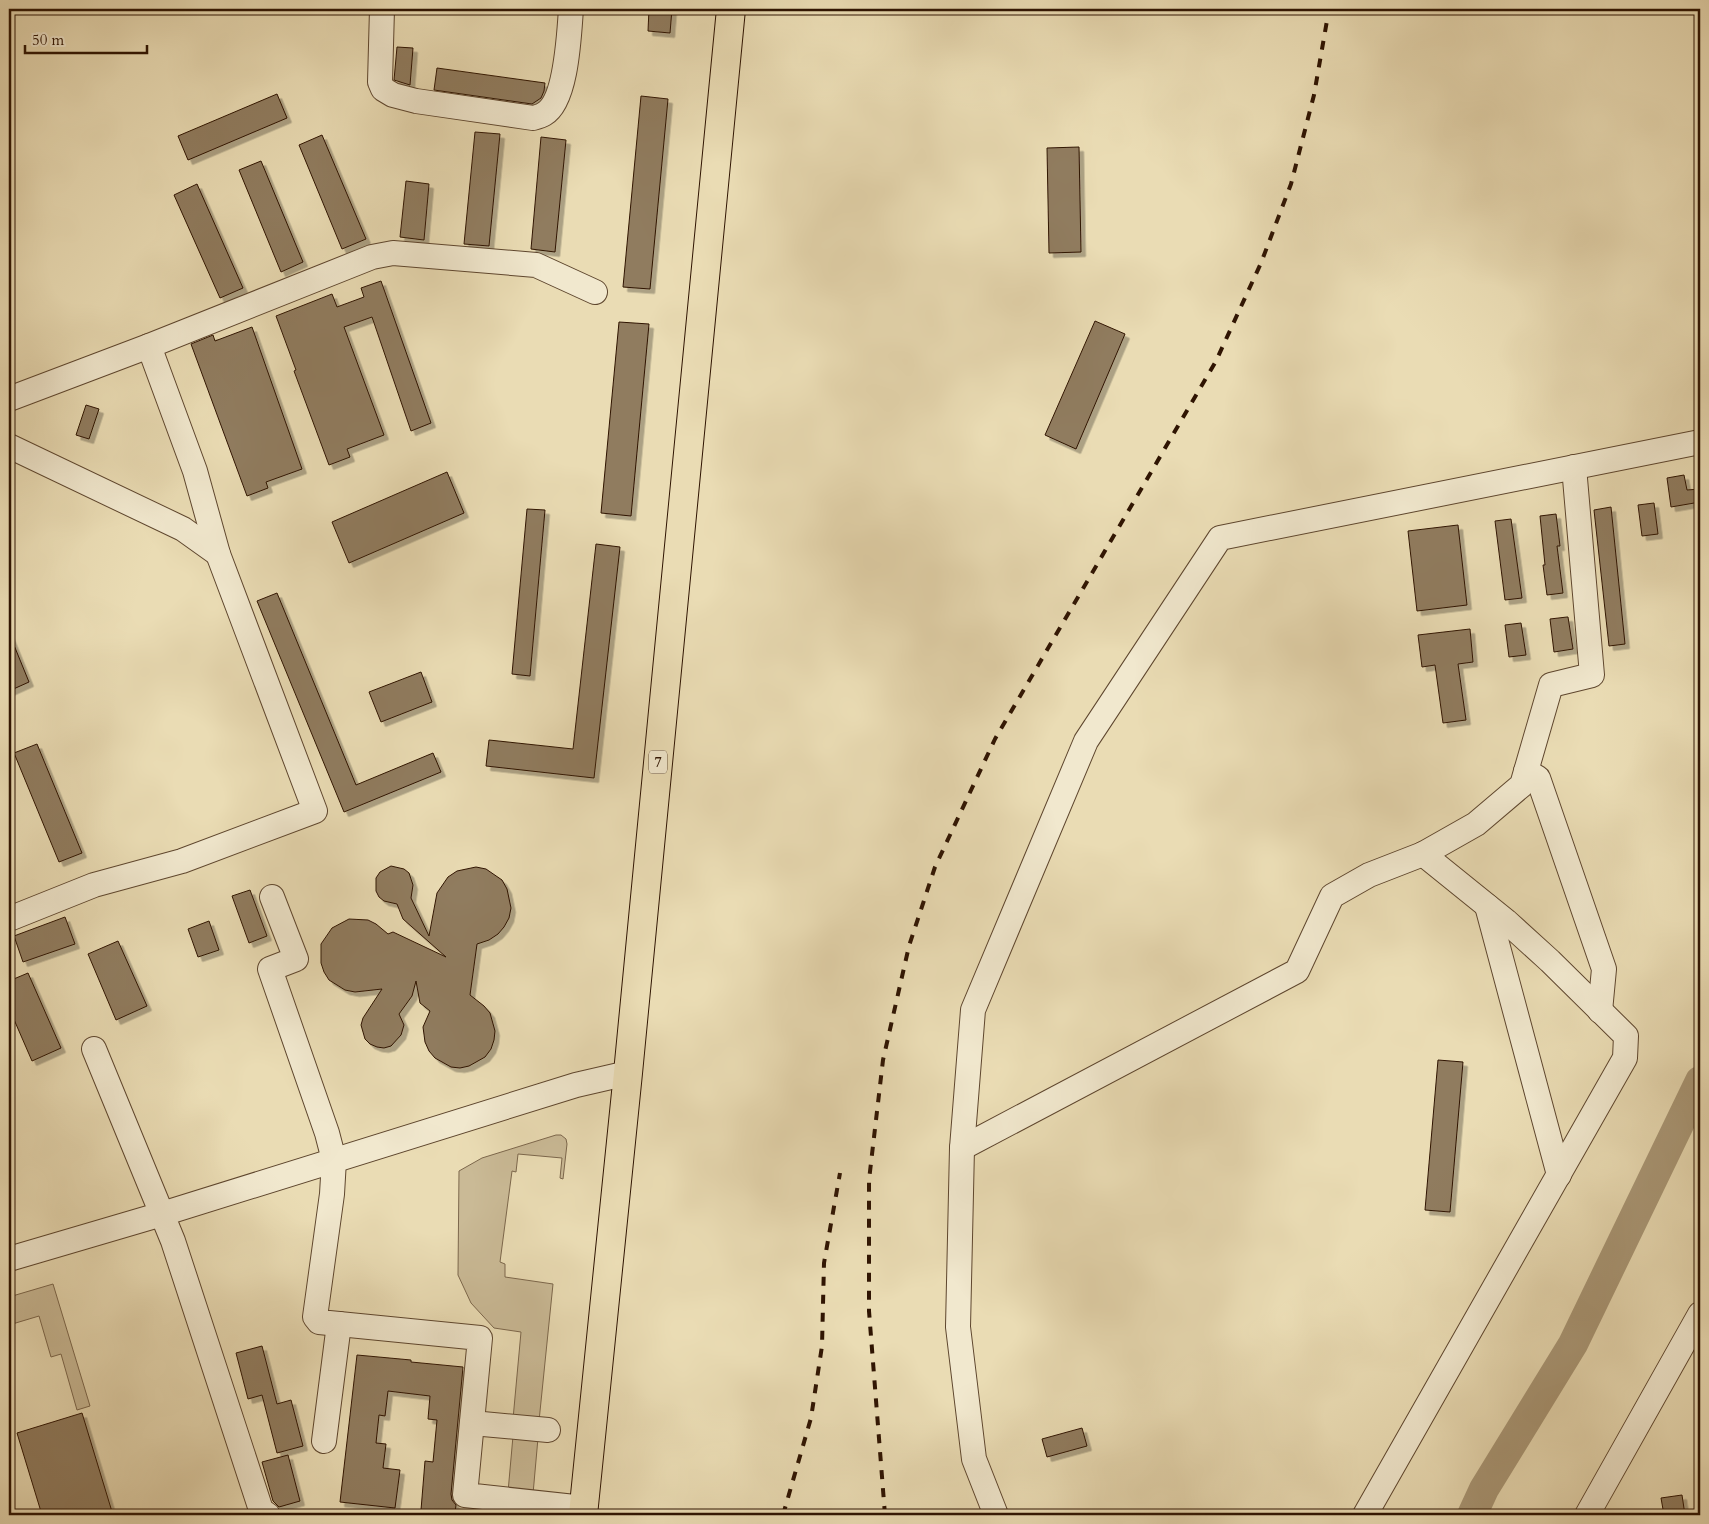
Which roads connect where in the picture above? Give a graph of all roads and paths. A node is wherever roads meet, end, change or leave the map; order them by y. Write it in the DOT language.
graph roads {
  1 [pos="382,9"];
  2 [pos="571,9"];
  3 [pos="731,9"];
  4 [pos="595,292"];
  5 [pos="149,346"];
  6 [pos="9,399"];
  7 [pos="1700,442"];
  8 [pos="9,446"];
  9 [pos="1574,468"];
  10 [pos="218,554"];
  11 [pos="1526,771"];
  12 [pos="1423,854"];
  13 [pos="272,897"];
  14 [pos="1487,906"];
  15 [pos="9,919"];
  16 [pos="1600,1011"];
  17 [pos="94,1050"];
  18 [pos="628,1073"];
  19 [pos="962,1148"];
  20 [pos="334,1160"];
  21 [pos="1559,1175"];
  22 [pos="162,1214"];
  23 [pos="9,1259"];
  24 [pos="1700,1314"];
  25 [pos="339,1324"];
  26 [pos="472,1423"];
  27 [pos="548,1430"];
  28 [pos="324,1441"];
  29 [pos="584,1512"];
  30 [pos="268,1515"];
  31 [pos="996,1515"];
  32 [pos="1365,1515"];
  33 [pos="1587,1515"];
  1 -- 2 [label="street"];
  3 -- 18 [label="highway, 7"];
  4 -- 5 [label="street"];
  5 -- 6 [label="street"];
  5 -- 10 [label="street"];
  7 -- 9 [label="street"];
  8 -- 10 [label="street"];
  9 -- 11 [label="street"];
  9 -- 19 [label="street"];
  10 -- 15 [label="street"];
  11 -- 12 [label="street"];
  11 -- 16 [label="street"];
  12 -- 14 [label="street"];
  12 -- 19 [label="street"];
  13 -- 20 [label="street"];
  14 -- 16 [label="street"];
  14 -- 21 [label="street"];
  16 -- 21 [label="street"];
  17 -- 22 [label="street"];
  18 -- 20 [label="street"];
  18 -- 29 [label="highway, 7"];
  19 -- 31 [label="street"];
  20 -- 22 [label="street"];
  20 -- 25 [label="street"];
  21 -- 32 [label="street"];
  22 -- 23 [label="street"];
  22 -- 30 [label="street"];
  24 -- 33 [label="street"];
  25 -- 26 [label="street"];
  25 -- 28 [label="street"];
  26 -- 27 [label="street"];
  26 -- 29 [label="street"];
}
